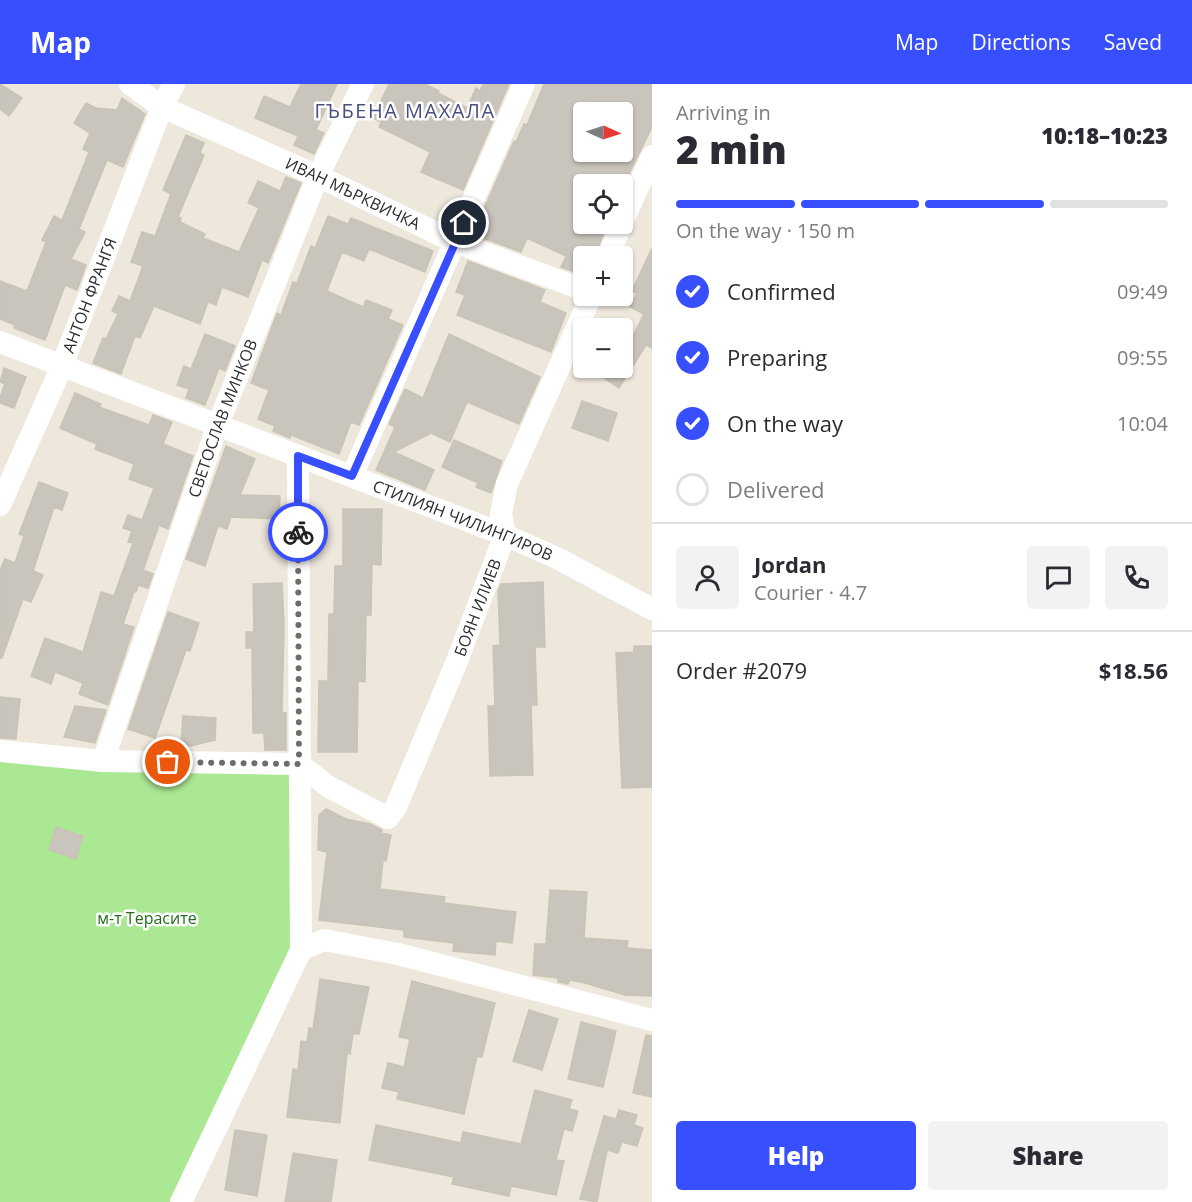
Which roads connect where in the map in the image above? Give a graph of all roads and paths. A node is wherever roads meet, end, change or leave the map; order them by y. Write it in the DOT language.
graph roads {
  1 [pos="130,84"];
  2 [pos="174,84"];
  3 [pos="363,84"];
  4 [pos="524,84"];
  5 [pos="162,107"];
  6 [pos="652,156"];
  7 [pos="318,176"];
  8 [pos="633,198"];
  9 [pos="455,242"];
  10 [pos="573,286"];
  11 [pos="587,306"];
  12 [pos="0,342"];
  13 [pos="62,366"];
  14 [pos="217,427"];
  15 [pos="298,456"];
  16 [pos="352,476"];
  17 [pos="0,505"];
  18 [pos="505,536"];
  19 [pos="652,609"];
  20 [pos="0,751"];
  21 [pos="103,761"];
  22 [pos="299,764"];
  23 [pos="301,950"];
  24 [pos="652,1020"];
  25 [pos="181,1202"];
  1 -- 5 [label="street, ИВАН МЪРКВИЧКА"];
  2 -- 5 [label="street, АНТОН ФРАНГЯ"];
  3 -- 7 [label="street, СВЕТОСЛАВ МИНКОВ"];
  4 -- 9 [label="street"];
  5 -- 7 [label="street, ИВАН МЪРКВИЧКА"];
  5 -- 13 [label="street, АНТОН ФРАНГЯ"];
  6 -- 8 [label="street"];
  7 -- 9 [label="street, ИВАН МЪРКВИЧКА"];
  7 -- 14 [label="street, СВЕТОСЛАВ МИНКОВ"];
  9 -- 10 [label="street, ИВАН МЪРКВИЧКА"];
  9 -- 16 [label="street"];
  11 -- 18 [label="street, БОЯН ИЛИЕВ"];
  12 -- 13 [label="street, СТИЛИЯН ЧИЛИНГИРОВ"];
  13 -- 14 [label="street, СТИЛИЯН ЧИЛИНГИРОВ"];
  13 -- 17 [label="street, АНТОН ФРАНГЯ"];
  14 -- 15 [label="street, СТИЛИЯН ЧИЛИНГИРОВ"];
  14 -- 21 [label="street, СВЕТОСЛАВ МИНКОВ"];
  15 -- 16 [label="street, СТИЛИЯН ЧИЛИНГИРОВ"];
  15 -- 22 [label="street"];
  16 -- 18 [label="street, СТИЛИЯН ЧИЛИНГИРОВ"];
  18 -- 19 [label="street, СТИЛИЯН ЧИЛИНГИРОВ"];
  18 -- 22 [label="street, БОЯН ИЛИЕВ"];
  20 -- 21 [label="street"];
  21 -- 22 [label="street"];
  22 -- 23 [label="street"];
  23 -- 24 [label="street"];
  23 -- 25 [label="street"];
}
